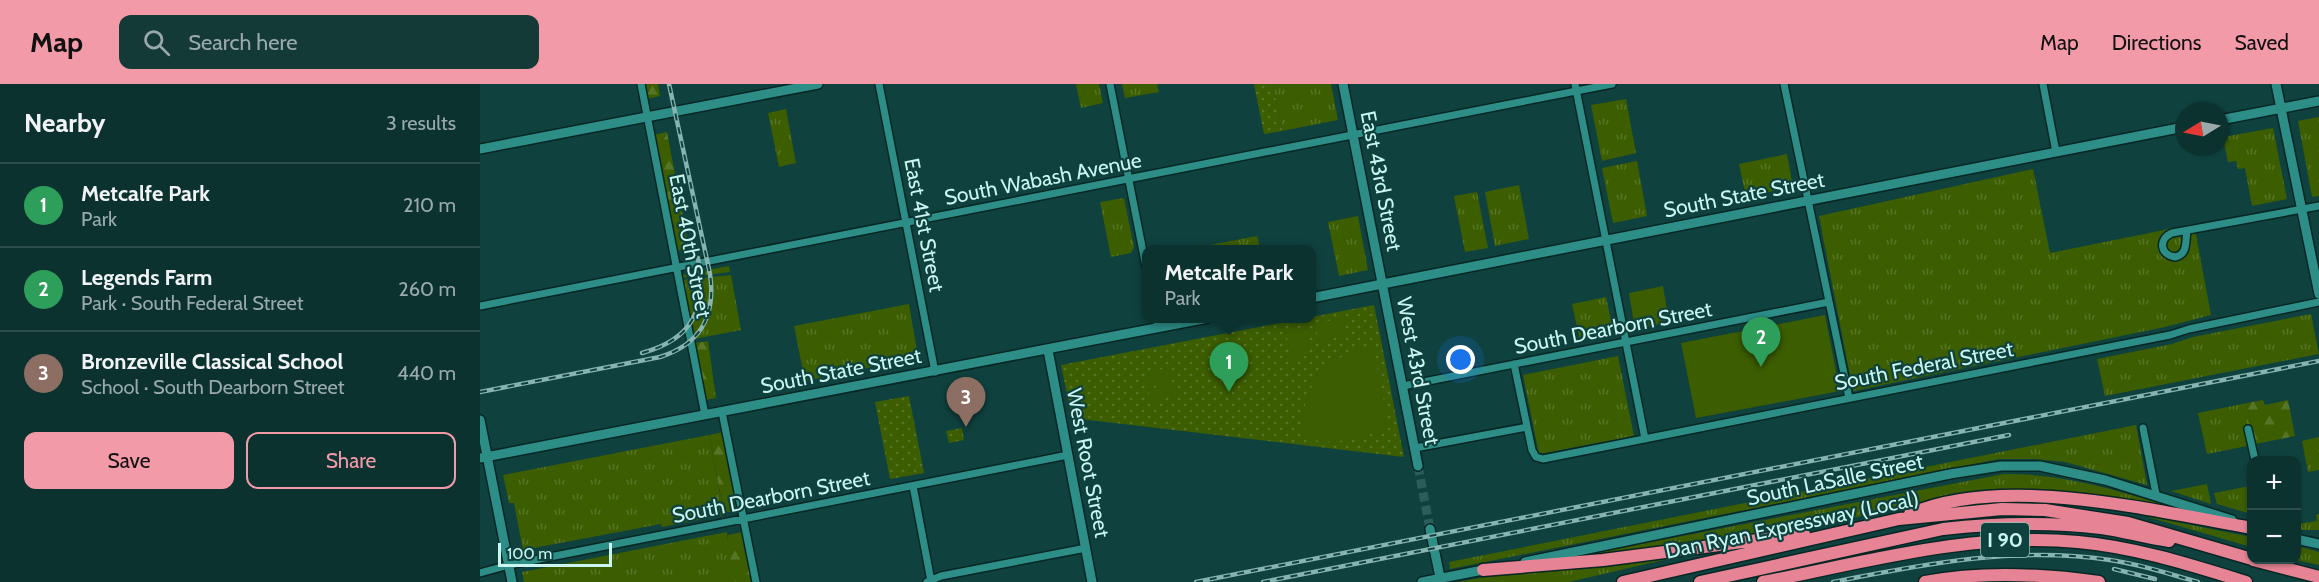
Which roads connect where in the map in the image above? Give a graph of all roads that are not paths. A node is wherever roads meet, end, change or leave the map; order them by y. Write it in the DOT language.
graph roads {
  1 [pos="641,84"];
  2 [pos="818,84"];
  3 [pos="879,84"];
  4 [pos="1110,84"];
  5 [pos="1343,84"];
  6 [pos="1612,84"];
  7 [pos="1784,84"];
  8 [pos="2043,84"];
  9 [pos="2276,84"];
  10 [pos="1576,87"];
  11 [pos="2319,100"];
  12 [pos="2281,108"];
  13 [pos="648,117"];
  14 [pos="2229,118"];
  15 [pos="2175,129"];
  16 [pos="1353,135"];
  17 [pos="480,148"];
  18 [pos="2056,152"];
  19 [pos="1129,179"];
  20 [pos="1808,201"];
  21 [pos="2319,206"];
  22 [pos="2302,209"];
  23 [pos="906,222"];
  24 [pos="2187,231"];
  25 [pos="1606,241"];
  26 [pos="1142,246"];
  27 [pos="677,267"];
  28 [pos="1383,284"];
  29 [pos="2319,294"];
  30 [pos="1316,297"];
  31 [pos="1829,302"];
  32 [pos="2319,302"];
  33 [pos="480,306"];
  34 [pos="1157,323"];
  35 [pos="1626,342"];
  36 [pos="1048,350"];
  37 [pos="1514,364"];
  38 [pos="935,372"];
  39 [pos="1403,386"];
  40 [pos="1849,398"];
  41 [pos="722,412"];
  42 [pos="705,415"];
  43 [pos="480,420"];
  44 [pos="1527,427"];
  45 [pos="2143,428"];
  46 [pos="2248,429"];
  47 [pos="1645,438"];
  48 [pos="1415,448"];
  49 [pos="1068,455"];
  50 [pos="2254,456"];
  51 [pos="484,458"];
  52 [pos="1418,466"];
  53 [pos="913,486"];
  54 [pos="2156,494"];
  55 [pos="743,519"];
  56 [pos="1899,519"];
  57 [pos="2247,525"];
  58 [pos="2247,526"];
  59 [pos="1430,529"];
  60 [pos="1829,534"];
  61 [pos="2319,536"];
  62 [pos="2301,540"];
  63 [pos="2301,540"];
  64 [pos="2319,544"];
  65 [pos="1086,548"];
  66 [pos="2215,548"];
  67 [pos="2247,558"];
  68 [pos="2271,564"];
  69 [pos="509,565"];
  70 [pos="1483,570"];
  71 [pos="480,573"];
  72 [pos="2319,577"];
  73 [pos="1441,580"];
  74 [pos="929,581"];
  75 [pos="512,582"];
  76 [pos="756,582"];
  77 [pos="1092,582"];
  78 [pos="1422,582"];
  79 [pos="1623,582"];
  80 [pos="1700,582"];
  81 [pos="1762,582"];
  82 [pos="1925,582"];
  83 [pos="2099,582"];
  84 [pos="2246,582"];
  1 -- 13 [label="street, East 40th Street"];
  2 -- 13 [label="main road"];
  3 -- 23 [label="street, East 41st Street"];
  4 -- 19 [label="street"];
  5 -- 16 [label="main road, East 43rd Street"];
  6 -- 10 [label="street, South Wabash Avenue"];
  7 -- 20 [label="street"];
  8 -- 18 [label="street"];
  9 -- 12 [label="main road"];
  10 -- 16 [label="street, South Wabash Avenue"];
  10 -- 25 [label="street"];
  11 -- 12 [label="main road"];
  12 -- 14 [label="main road"];
  12 -- 22 [label="main road"];
  13 -- 17 [label="main road"];
  13 -- 27 [label="street, East 40th Street"];
  15 -- 18 [label="main road, South State Street"];
  16 -- 19 [label="street, South Wabash Avenue"];
  16 -- 28 [label="main road, East 43rd Street"];
  18 -- 20 [label="main road, South State Street"];
  19 -- 23 [label="street, South Wabash Avenue"];
  19 -- 26 [label="street"];
  20 -- 25 [label="main road, South State Street"];
  20 -- 31 [label="street"];
  21 -- 22 [label="street"];
  22 -- 24 [label="street"];
  22 -- 29 [label="main road"];
  23 -- 27 [label="street, South Wabash Avenue"];
  23 -- 38 [label="street, East 41st Street"];
  24 -- 24 [label="street"];
  25 -- 28 [label="main road, South State Street"];
  25 -- 35 [label="street"];
  27 -- 33 [label="street, South Wabash Avenue"];
  27 -- 42 [label="street, East 40th Street"];
  28 -- 30 [label="main road, South State Street"];
  28 -- 39 [label="main road, West 43rd Street"];
  31 -- 35 [label="street, South Dearborn Street"];
  31 -- 40 [label="street"];
  32 -- 40 [label="street, South Federal Street"];
  34 -- 36 [label="main road, South State Street"];
  35 -- 37 [label="street, South Dearborn Street"];
  35 -- 47 [label="street"];
  36 -- 38 [label="main road, South State Street"];
  36 -- 49 [label="main road, West Root Street"];
  37 -- 39 [label="street, South Dearborn Street"];
  37 -- 44 [label="street"];
  38 -- 41 [label="main road, South State Street"];
  39 -- 48 [label="main road, West 43rd Street"];
  40 -- 47 [label="street, South Federal Street"];
  41 -- 42 [label="main road, South State Street"];
  41 -- 55 [label="street"];
  42 -- 51 [label="main road, South State Street"];
  43 -- 51 [label="main road"];
  44 -- 47 [label="street, South Federal Street"];
  44 -- 48 [label="street"];
  45 -- 54 [label="street"];
  46 -- 50 [label="street"];
  48 -- 52 [label="main road, West 43rd Street"];
  49 -- 53 [label="street, South Dearborn Street"];
  49 -- 65 [label="main road, West Root Street"];
  51 -- 69 [label="main road"];
  53 -- 55 [label="street, South Dearborn Street"];
  53 -- 74 [label="street"];
  54 -- 57 [label="main road, South LaSalle Street"];
  54 -- 70 [label="main road, South LaSalle Street"];
  55 -- 69 [label="street, South Dearborn Street"];
  55 -- 76 [label="street"];
  56 -- 58 [label="highway"];
  56 -- 60 [label="highway, Dan Ryan Expressway (Local) / I 90"];
  56 -- 66 [label="highway, Dan Ryan Expressway (Local) / I 90"];
  59 -- 73 [label="main road"];
  60 -- 70 [label="highway"];
  60 -- 79 [label="highway, Dan Ryan Expressway (Local) / I 90"];
  61 -- 62 [label="main road"];
  63 -- 64 [label="main road"];
  65 -- 74 [label="street"];
  65 -- 77 [label="main road, West Root Street"];
  66 -- 67 [label="highway, Dan Ryan Expressway (Local) / I 90"];
  66 -- 80 [label="highway"];
  68 -- 72 [label="highway, Dan Ryan Expressway (Local) / I 90"];
  69 -- 71 [label="street, South Dearborn Street"];
  69 -- 75 [label="main road"];
  70 -- 73 [label="main road, South LaSalle Street"];
  73 -- 78 [label="main road, South LaSalle Street"];
  81 -- 84 [label="highway, I 90"];
  82 -- 83 [label="highway, I 90"];
}
